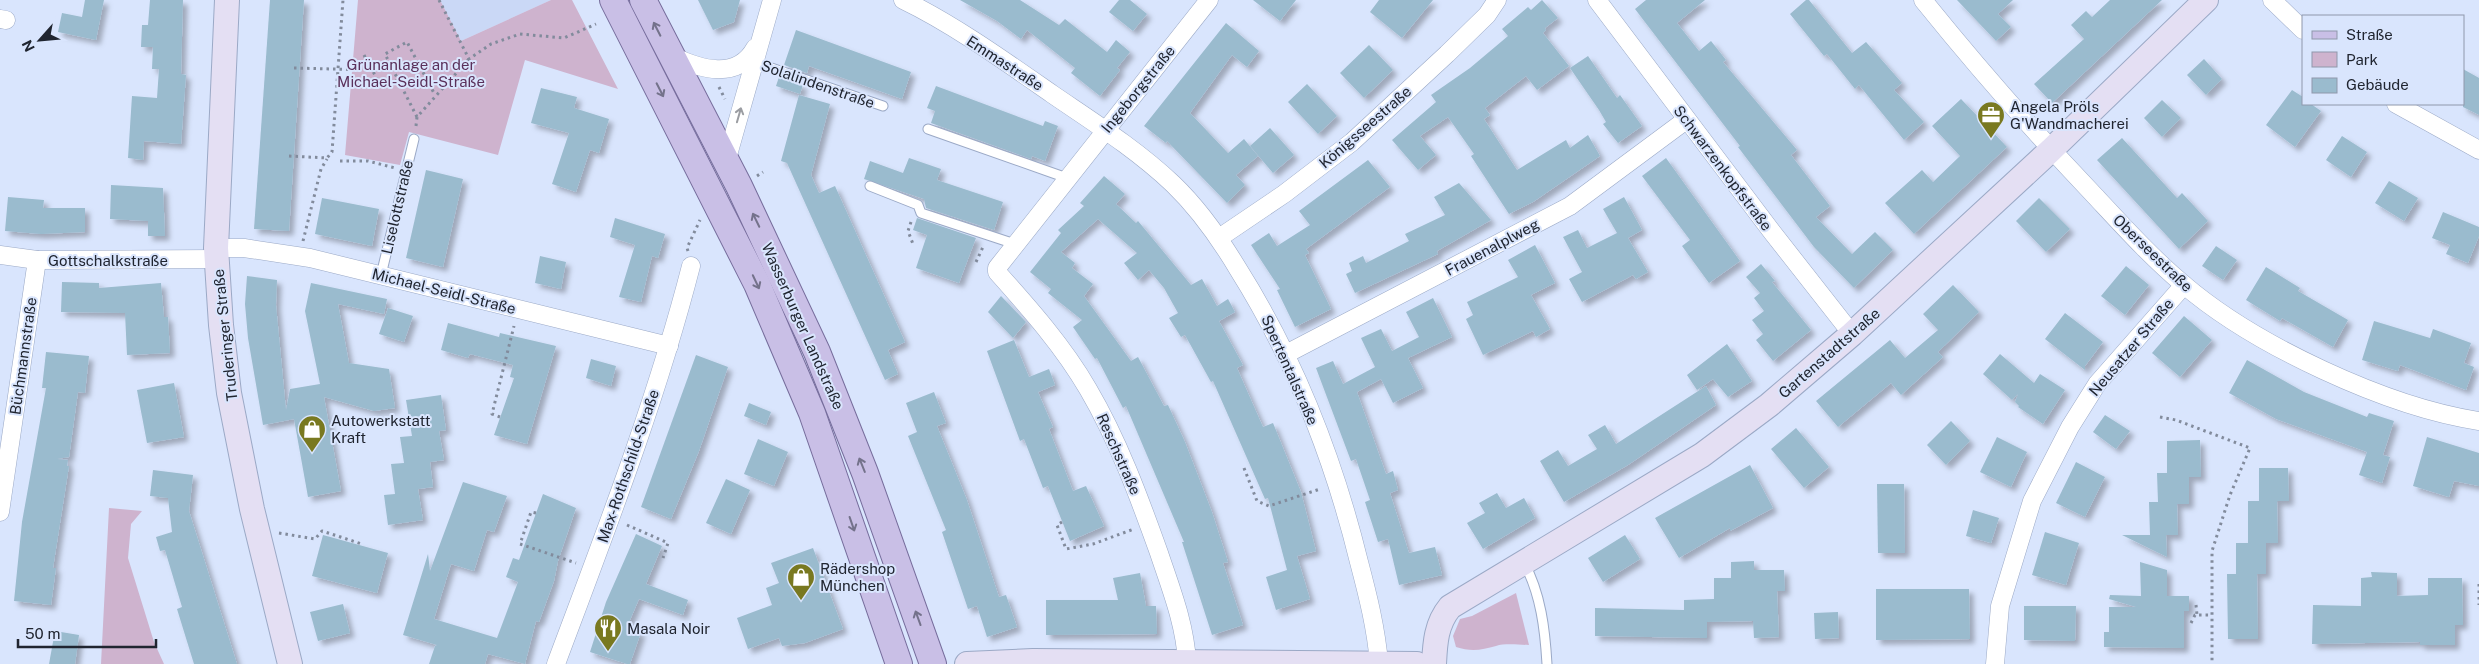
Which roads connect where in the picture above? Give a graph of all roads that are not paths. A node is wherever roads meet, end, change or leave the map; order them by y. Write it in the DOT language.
graph roads {
  1 [pos="227,0"];
  2 [pos="613,0"];
  3 [pos="643,0"];
  4 [pos="772,0"];
  5 [pos="903,0"];
  6 [pos="1209,0"];
  7 [pos="1496,0"];
  8 [pos="1597,0"];
  9 [pos="1923,0"];
  10 [pos="2206,0"];
  11 [pos="2272,0"];
  12 [pos="2302,29"];
  13 [pos="761,36"];
  14 [pos="672,56"];
  15 [pos="754,62"];
  16 [pos="2398,105"];
  17 [pos="883,106"];
  18 [pos="1686,120"];
  19 [pos="928,128"];
  20 [pos="1105,130"];
  21 [pos="414,139"];
  22 [pos="2051,150"];
  23 [pos="2479,150"];
  24 [pos="726,162"];
  25 [pos="1068,178"];
  26 [pos="870,186"];
  27 [pos="1219,238"];
  28 [pos="1015,244"];
  29 [pos="216,253"];
  30 [pos="0,255"];
  31 [pos="37,260"];
  32 [pos="691,266"];
  33 [pos="997,272"];
  34 [pos="381,275"];
  35 [pos="2184,285"];
  36 [pos="1852,334"];
  37 [pos="669,346"];
  38 [pos="1286,354"];
  39 [pos="2479,421"];
  40 [pos="0,512"];
  41 [pos="1524,563"];
  42 [pos="1187,662"];
  43 [pos="1089,663"];
  44 [pos="1379,663"];
  45 [pos="290,664"];
  46 [pos="556,664"];
  47 [pos="899,664"];
  48 [pos="934,664"];
  49 [pos="967,664"];
  50 [pos="1417,664"];
  51 [pos="1434,664"];
  52 [pos="1547,664"];
  53 [pos="1995,664"];
  1 -- 29 [label="street, Truderinger Straße"];
  2 -- 47 [label="main road, Wasserburger Landstraße, one-way"];
  14 -- 3 [label="main road, Wasserburger Landstraße, one-way"];
  4 -- 13 [label="street, Solalindenstraße"];
  5 -- 20 [label="street, Emmastraße"];
  6 -- 20 [label="street, Ingeborgstraße"];
  7 -- 27 [label="street, Königsseestraße"];
  8 -- 18 [label="street, Schwarzenkopfstraße"];
  9 -- 22 [label="street, Oberseestraße"];
  10 -- 22 [label="street, Gartenstadtstraße"];
  11 -- 12 [label="street"];
  13 -- 14 [label="street, Solalindenstraße"];
  13 -- 15 [label="street, Solalindenstraße"];
  14 -- 24 [label="main road, Wasserburger Landstraße"];
  15 -- 17 [label="lane, Solalindenstraße"];
  24 -- 15 [label="street, Solalindenstraße, one-way"];
  16 -- 23 [label="street"];
  18 -- 36 [label="street, Schwarzenkopfstraße"];
  18 -- 38 [label="street, Frauenalplweg"];
  19 -- 25 [label="lane"];
  20 -- 25 [label="street, Ingeborgstraße"];
  20 -- 27 [label="street, Spertentalstraße"];
  21 -- 34 [label="lane, Liselottstraße"];
  22 -- 35 [label="street, Oberseestraße"];
  22 -- 36 [label="street, Gartenstadtstraße"];
  48 -- 24 [label="main road, Wasserburger Landstraße, one-way"];
  25 -- 28 [label="street, Ingeborgstraße"];
  26 -- 28 [label="lane"];
  27 -- 38 [label="street, Spertentalstraße"];
  28 -- 33 [label="street, Ingeborgstraße"];
  29 -- 31 [label="street, Gottschalkstraße"];
  29 -- 34 [label="street, Michael-Seidl-Straße"];
  29 -- 45 [label="street, Truderinger Straße"];
  30 -- 31 [label="street, Gottschalkstraße"];
  31 -- 40 [label="street, Büchmannstraße"];
  32 -- 37 [label="street, Max-Rothschild-Straße"];
  33 -- 42 [label="street, Reschstraße"];
  34 -- 37 [label="street, Michael-Seidl-Straße"];
  35 -- 39 [label="street, Oberseestraße"];
  35 -- 53 [label="street, Neusatzer Straße"];
  36 -- 41 [label="street, Gartenstadtstraße"];
  37 -- 46 [label="street, Max-Rothschild-Straße"];
  38 -- 44 [label="street, Spertentalstraße"];
  41 -- 51 [label="street, Gartenstadtstraße"];
  41 -- 52 [label="lane"];
  42 -- 43 [label="street"];
  42 -- 44 [label="street"];
  43 -- 49 [label="street"];
  44 -- 50 [label="street"];
}
